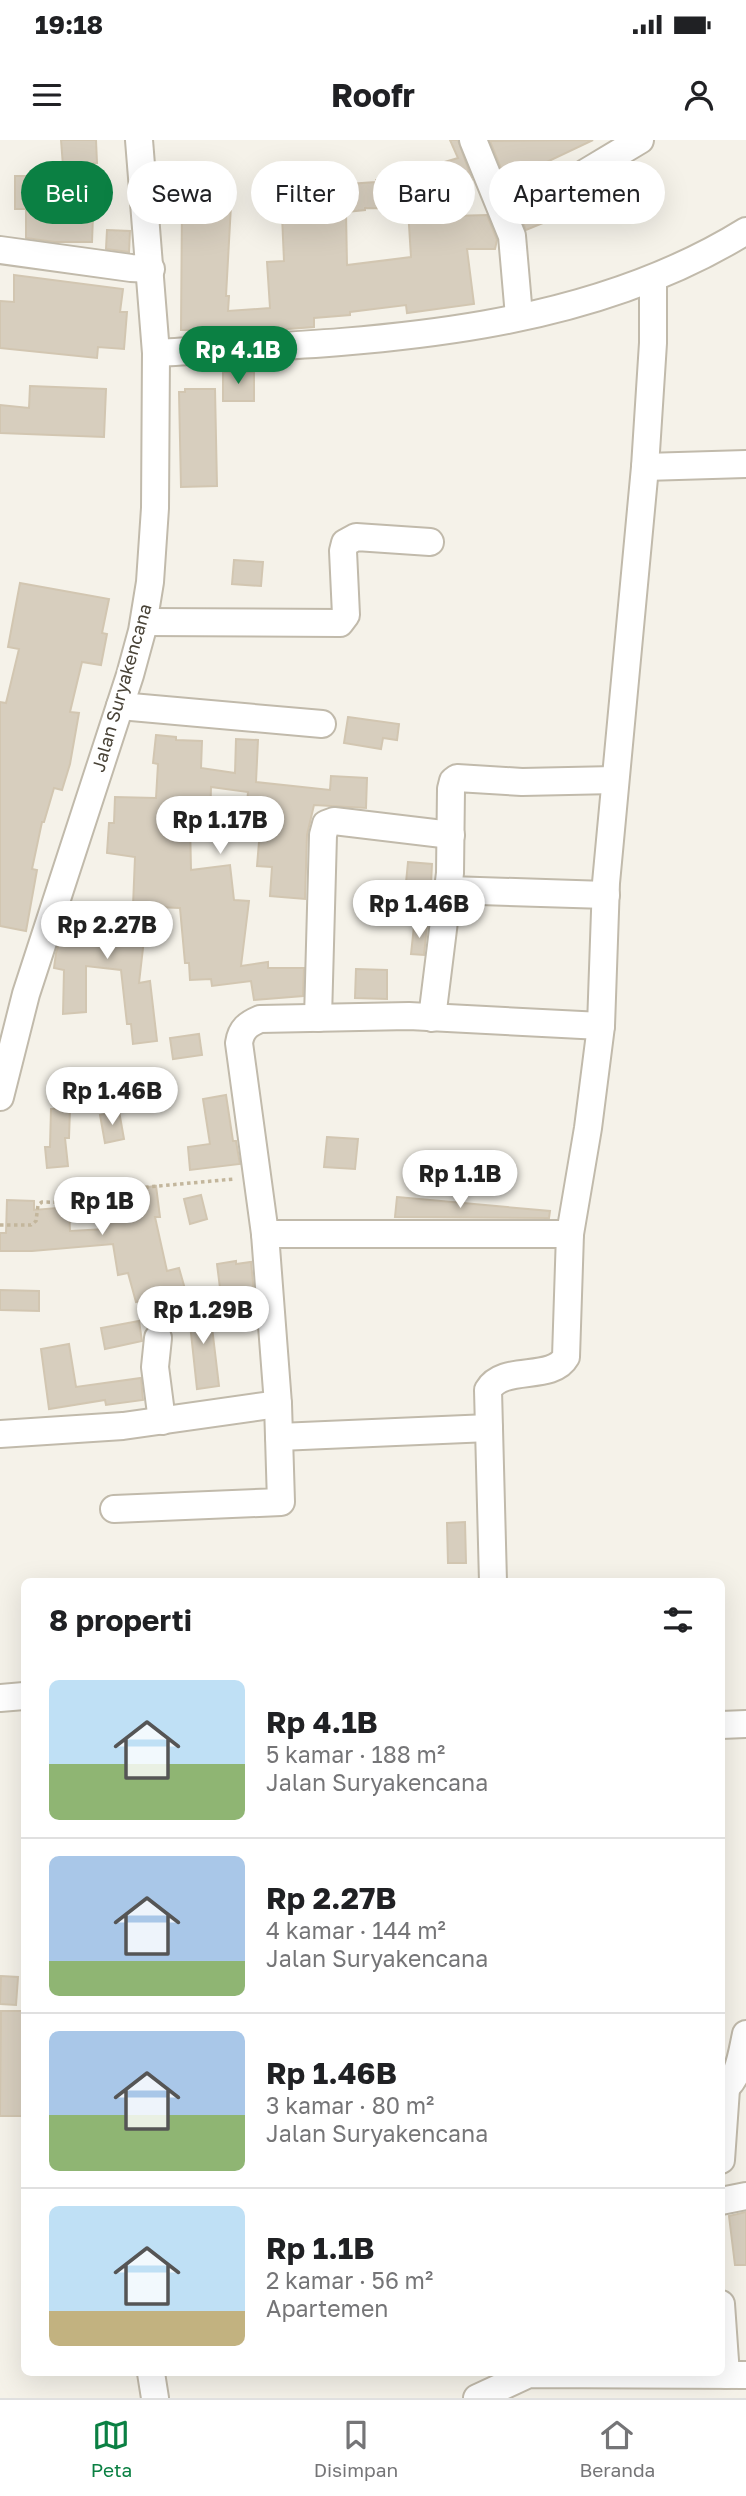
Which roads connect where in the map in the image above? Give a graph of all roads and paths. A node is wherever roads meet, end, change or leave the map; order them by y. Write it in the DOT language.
graph roads {
  1 [pos="139,140"];
  2 [pos="472,140"];
  3 [pos="640,140"];
  4 [pos="605,161"];
  5 [pos="744,241"];
  6 [pos="0,250"];
  7 [pos="150,269"];
  8 [pos="653,279"];
  9 [pos="519,316"];
  10 [pos="156,353"];
  11 [pos="746,464"];
  12 [pos="645,467"];
  13 [pos="430,542"];
  14 [pos="144,622"];
  15 [pos="120,706"];
  16 [pos="322,724"];
  17 [pos="615,780"];
  18 [pos="451,835"];
  19 [pos="449,890"];
  20 [pos="606,895"];
  21 [pos="318,1018"];
  22 [pos="432,1018"];
  23 [pos="601,1026"];
  24 [pos="0,1097"];
  25 [pos="257,1177"];
  26 [pos="0,1225"];
  27 [pos="265,1234"];
  28 [pos="569,1234"];
  29 [pos="158,1338"];
  30 [pos="278,1404"];
  31 [pos="162,1421"];
  32 [pos="489,1428"];
  33 [pos="0,1434"];
  34 [pos="279,1437"];
  35 [pos="114,1509"];
  36 [pos="494,1578"];
  37 [pos="21,1696"];
  38 [pos="0,1698"];
  39 [pos="725,1724"];
  40 [pos="746,1724"];
  41 [pos="746,2035"];
  42 [pos="725,2086"];
  43 [pos="746,2196"];
  44 [pos="725,2200"];
  45 [pos="725,2323"];
  46 [pos="736,2375"];
  47 [pos="151,2376"];
  48 [pos="598,2376"];
  49 [pos="642,2376"];
  50 [pos="531,2380"];
  51 [pos="696,2386"];
  52 [pos="485,2387"];
  53 [pos="155,2398"];
  1 -- 7 [label="street, Jalan Suryakencana"];
  2 -- 9 [label="street"];
  3 -- 4 [label="street"];
  5 -- 8 [label="street"];
  6 -- 7 [label="street"];
  7 -- 10 [label="street, Jalan Suryakencana"];
  8 -- 9 [label="street"];
  8 -- 12 [label="street"];
  9 -- 10 [label="street"];
  10 -- 14 [label="street, Jalan Suryakencana"];
  11 -- 12 [label="street"];
  12 -- 17 [label="street"];
  13 -- 14 [label="street"];
  14 -- 15 [label="street, Jalan Suryakencana"];
  15 -- 16 [label="street"];
  15 -- 24 [label="street, Jalan Suryakencana"];
  17 -- 18 [label="street"];
  17 -- 20 [label="street"];
  18 -- 19 [label="street"];
  18 -- 21 [label="street"];
  19 -- 20 [label="street"];
  19 -- 22 [label="street"];
  20 -- 23 [label="street"];
  21 -- 22 [label="street"];
  21 -- 25 [label="street"];
  22 -- 23 [label="street"];
  23 -- 28 [label="street"];
  25 -- 26 [label="path"];
  25 -- 27 [label="street"];
  27 -- 28 [label="street"];
  27 -- 30 [label="street"];
  28 -- 32 [label="street"];
  29 -- 31 [label="street"];
  30 -- 31 [label="street"];
  30 -- 34 [label="street"];
  31 -- 33 [label="street"];
  32 -- 34 [label="street"];
  32 -- 36 [label="street"];
  34 -- 35 [label="street"];
  37 -- 38 [label="street"];
  39 -- 40 [label="street"];
  41 -- 42 [label="street"];
  43 -- 44 [label="street"];
  45 -- 46 [label="street"];
  46 -- 51 [label="street"];
  47 -- 53 [label="street"];
  48 -- 50 [label="street"];
  49 -- 51 [label="street"];
  50 -- 52 [label="street"];
}
